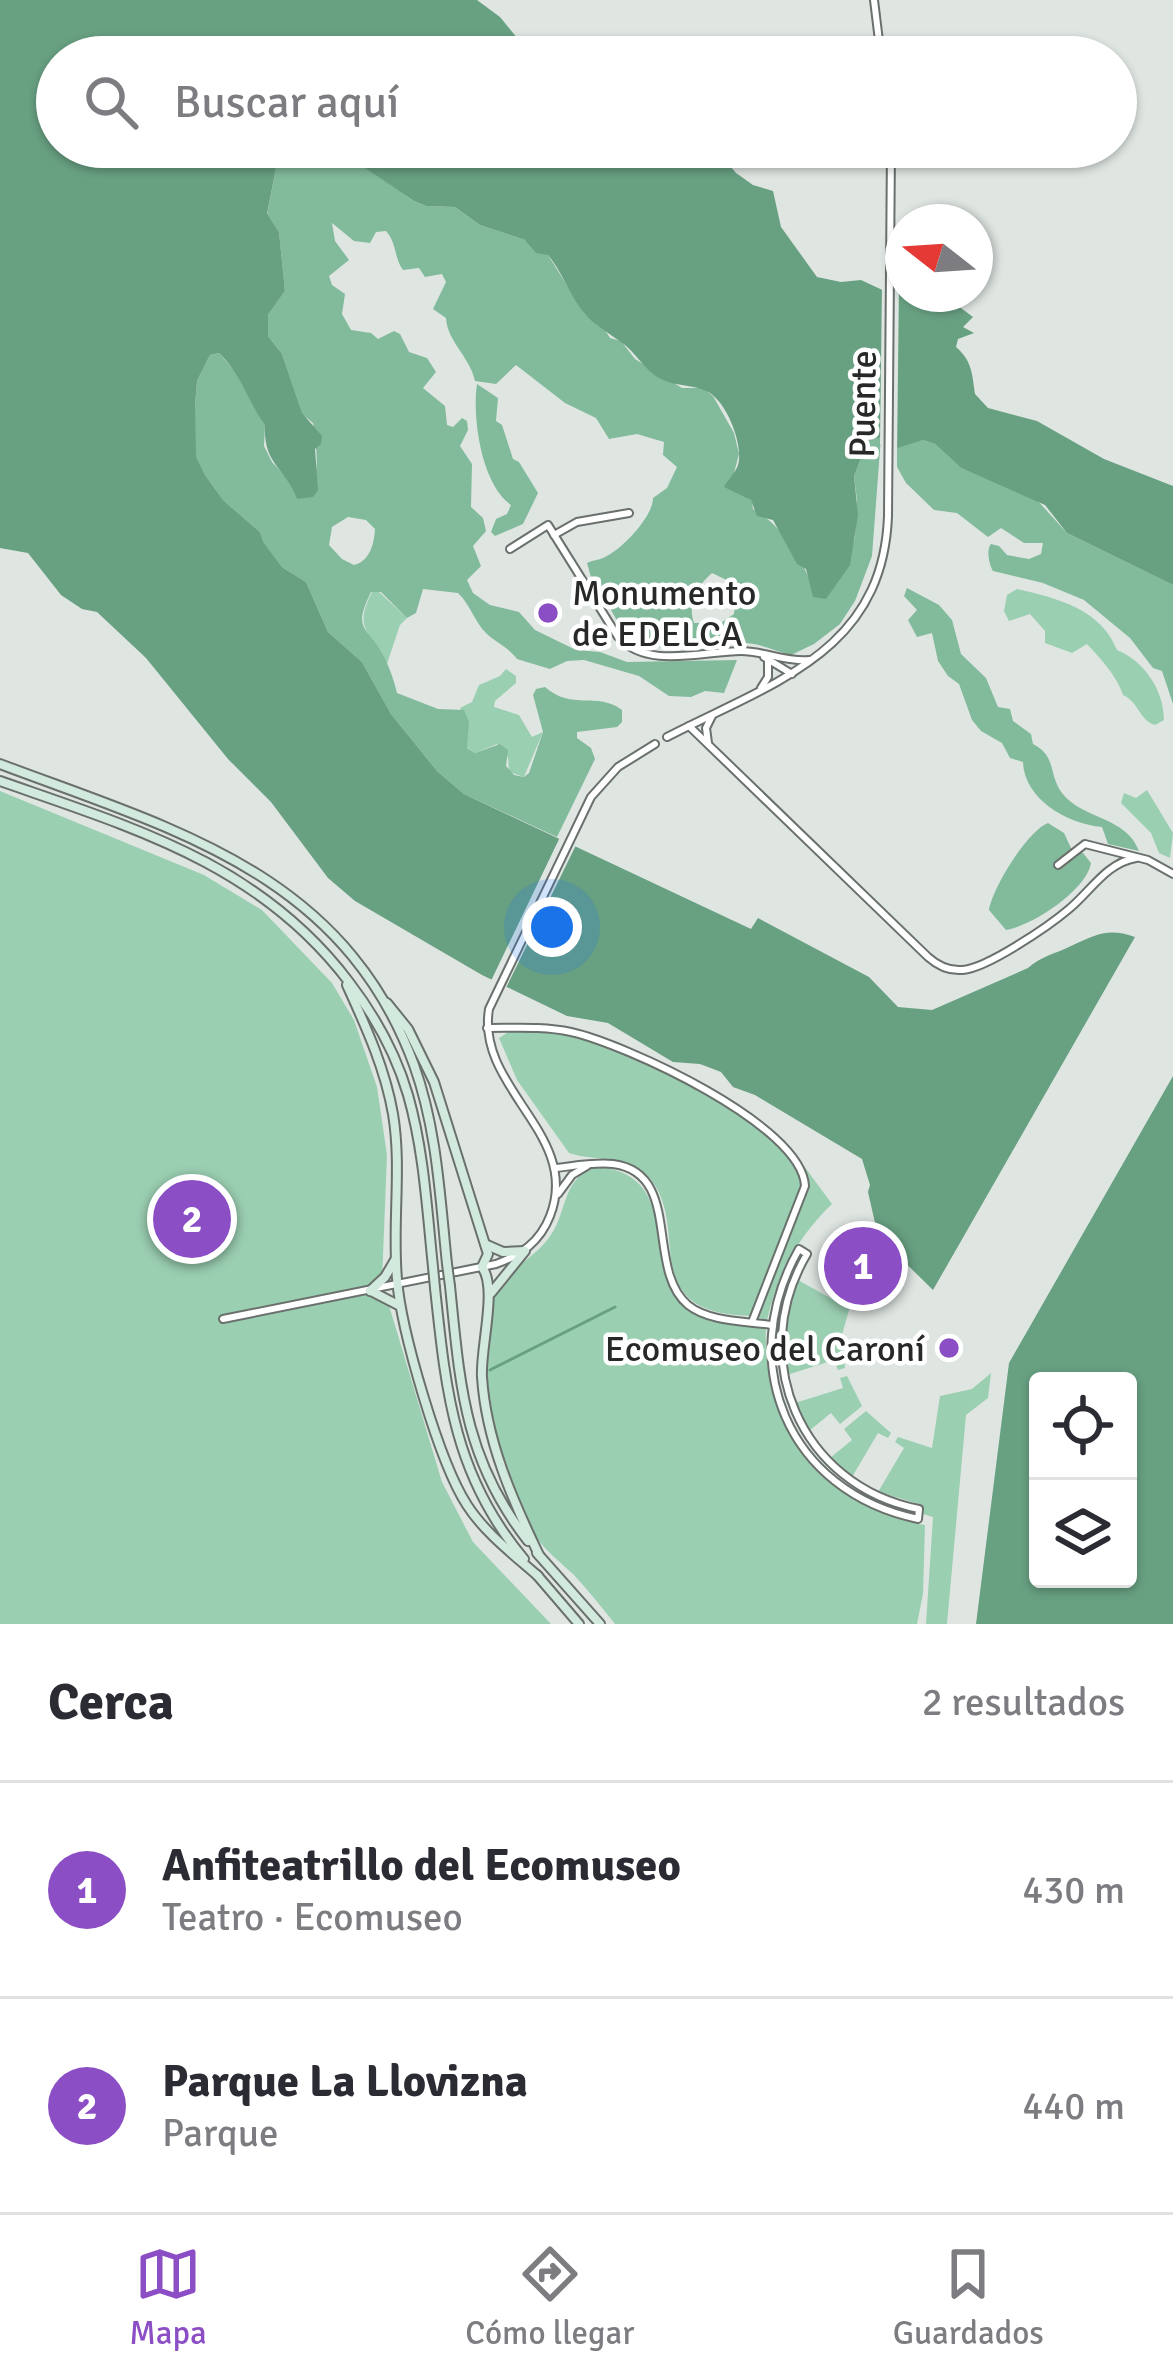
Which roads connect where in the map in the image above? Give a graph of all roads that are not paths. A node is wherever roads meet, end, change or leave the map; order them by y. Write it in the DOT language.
graph roads {
  1 [pos="874,0"];
  2 [pos="878,36"];
  3 [pos="891,168"];
  4 [pos="629,514"];
  5 [pos="554,535"];
  6 [pos="510,549"];
  7 [pos="757,654"];
  8 [pos="818,658"];
  9 [pos="767,659"];
  10 [pos="792,674"];
  11 [pos="760,690"];
  12 [pos="715,712"];
  13 [pos="689,726"];
  14 [pos="667,737"];
  15 [pos="656,744"];
  16 [pos="709,746"];
  17 [pos="0,764"];
  18 [pos="0,781"];
  19 [pos="1136,858"];
  20 [pos="1058,865"];
  21 [pos="1173,874"];
  22 [pos="342,973"];
  23 [pos="377,994"];
  24 [pos="487,1028"];
  25 [pos="550,1148"];
  26 [pos="590,1164"];
  27 [pos="580,1166"];
  28 [pos="556,1168"];
  29 [pos="554,1205"];
  30 [pos="484,1242"];
  31 [pos="525,1251"];
  32 [pos="396,1257"];
  33 [pos="482,1267"];
  34 [pos="398,1285"];
  35 [pos="370,1291"];
  36 [pos="488,1300"];
  37 [pos="402,1309"];
  38 [pos="223,1319"];
  39 [pos="752,1322"];
  40 [pos="771,1324"];
  41 [pos="781,1326"];
  42 [pos="785,1402"];
  43 [pos="818,1459"];
  44 [pos="844,1476"];
  45 [pos="838,1485"];
  46 [pos="872,1494"];
  47 [pos="867,1503"];
  48 [pos="539,1555"];
  49 [pos="538,1576"];
  50 [pos="579,1624"];
  51 [pos="600,1624"];
  1 -- 2 [label="street"];
  3 -- 8 [label="street, Puente"];
  4 -- 5 [label="street"];
  5 -- 6 [label="street"];
  5 -- 7 [label="street"];
  7 -- 8 [label="street"];
  7 -- 9 [label="street"];
  8 -- 10 [label="street, Puente"];
  9 -- 10 [label="street"];
  9 -- 11 [label="street"];
  10 -- 11 [label="street, Puente"];
  11 -- 12 [label="street, Puente"];
  12 -- 13 [label="street, Puente"];
  12 -- 16 [label="street"];
  13 -- 14 [label="street, Puente"];
  13 -- 16 [label="street"];
  15 -- 24 [label="street"];
  16 -- 19 [label="street"];
  17 -- 23 [label="main road"];
  18 -- 22 [label="main road"];
  19 -- 20 [label="street"];
  19 -- 21 [label="street"];
  22 -- 32 [label="main road"];
  22 -- 49 [label="main road, bridge"];
  23 -- 30 [label="main road"];
  23 -- 48 [label="main road, bridge"];
  24 -- 25 [label="street"];
  24 -- 39 [label="street"];
  25 -- 27 [label="street"];
  25 -- 28 [label="street"];
  26 -- 27 [label="street"];
  26 -- 29 [label="street"];
  26 -- 39 [label="street"];
  27 -- 28 [label="street"];
  28 -- 29 [label="street"];
  29 -- 31 [label="street"];
  30 -- 31 [label="main road"];
  30 -- 33 [label="main road"];
  31 -- 33 [label="street"];
  31 -- 36 [label="main road"];
  32 -- 34 [label="main road"];
  32 -- 35 [label="main road"];
  33 -- 34 [label="street"];
  33 -- 36 [label="main road"];
  34 -- 35 [label="street"];
  34 -- 37 [label="main road"];
  35 -- 37 [label="main road"];
  35 -- 38 [label="street"];
  36 -- 48 [label="main road"];
  37 -- 49 [label="main road"];
  39 -- 40 [label="street"];
  40 -- 41 [label="street"];
  40 -- 41 [label="street"];
  40 -- 42 [label="street"];
  41 -- 42 [label="street"];
  42 -- 43 [label="street"];
  43 -- 44 [label="street"];
  43 -- 45 [label="street"];
  44 -- 45 [label="street"];
  44 -- 46 [label="street"];
  45 -- 47 [label="street"];
  46 -- 47 [label="street"];
  46 -- 47 [label="street"];
  48 -- 51 [label="main road"];
  49 -- 50 [label="main road"];
}
